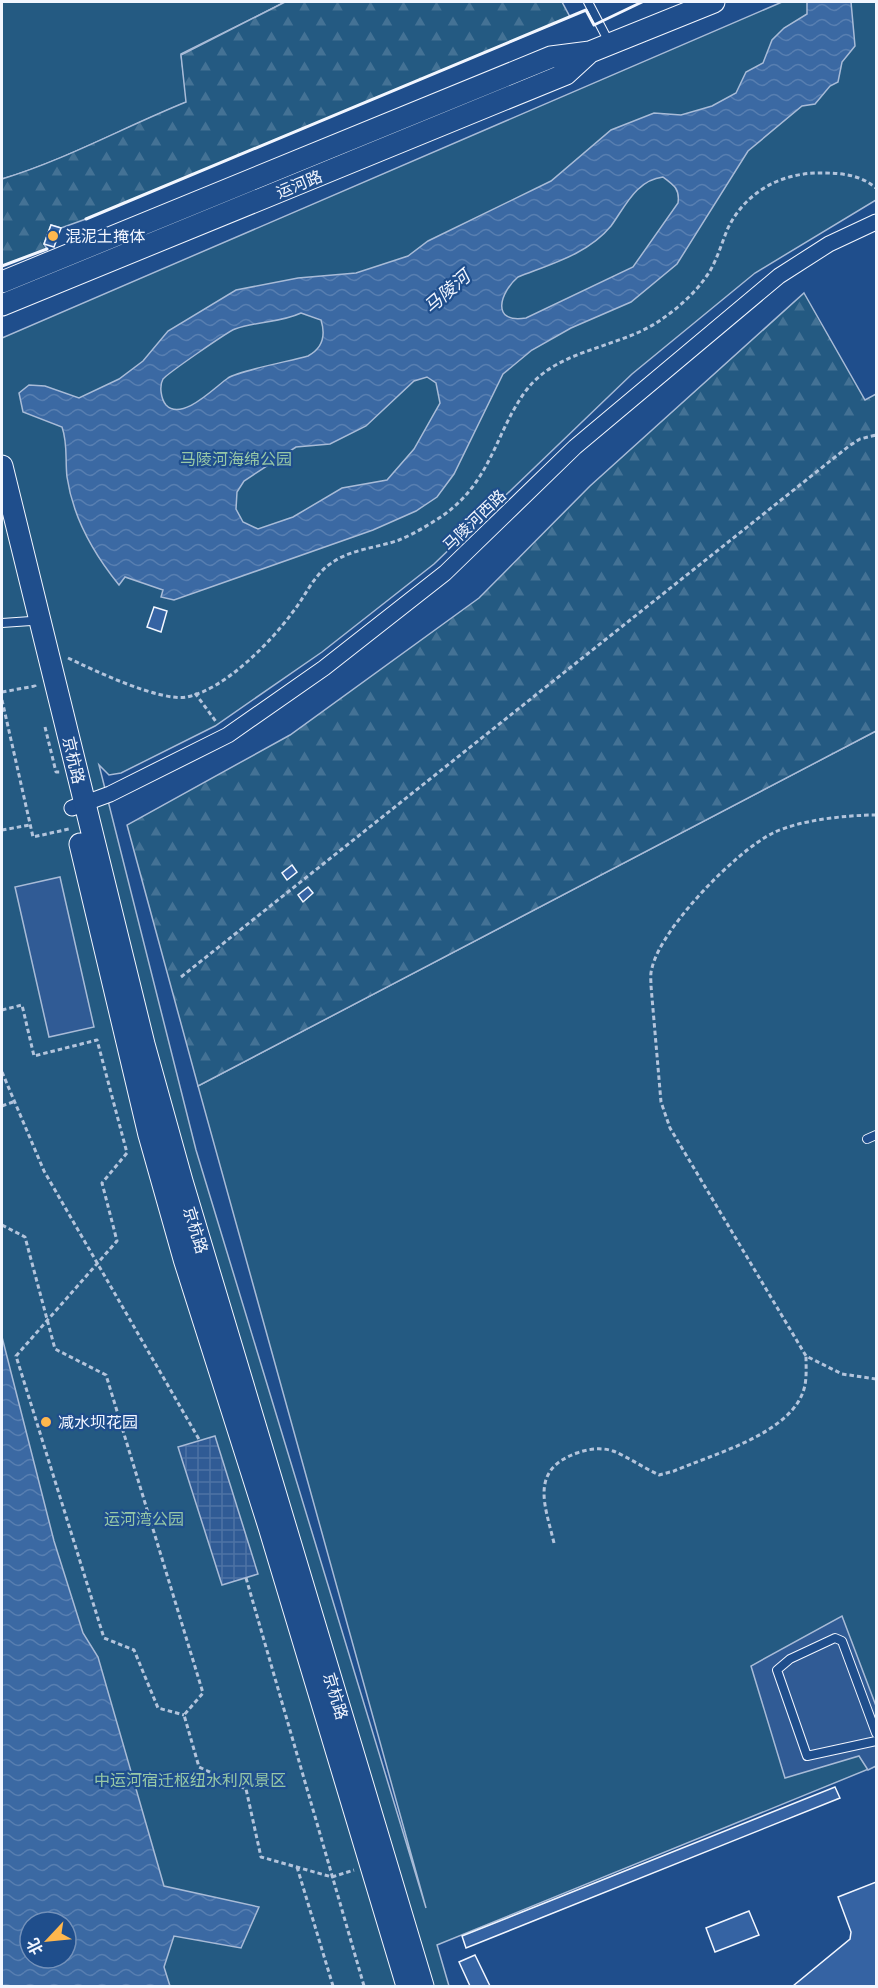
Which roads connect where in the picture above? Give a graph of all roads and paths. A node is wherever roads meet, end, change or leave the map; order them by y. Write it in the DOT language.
graph roads {
  1 [pos="588,2"];
  2 [pos="714,2"];
  3 [pos="610,44"];
  4 [pos="590,52"];
  5 [pos="876,188"];
  6 [pos="876,222"];
  7 [pos="2,282"];
  8 [pos="2,305"];
  9 [pos="876,435"];
  10 [pos="2,465"];
  11 [pos="2,504"];
  12 [pos="31,621"];
  13 [pos="2,623"];
  14 [pos="48,648"];
  15 [pos="2,693"];
  16 [pos="195,693"];
  17 [pos="38,697"];
  18 [pos="2,700"];
  19 [pos="43,718"];
  20 [pos="228,735"];
  21 [pos="64,771"];
  22 [pos="78,813"];
  23 [pos="876,815"];
  24 [pos="30,825"];
  25 [pos="2,830"];
  26 [pos="181,977"];
  27 [pos="2,1010"];
  28 [pos="2,1072"];
  29 [pos="13,1102"];
  30 [pos="2,1106"];
  31 [pos="876,1135"];
  32 [pos="867,1139"];
  33 [pos="2,1225"];
  34 [pos="98,1263"];
  35 [pos="47,1321"];
  36 [pos="806,1356"];
  37 [pos="876,1379"];
  38 [pos="200,1441"];
  39 [pos="554,1543"];
  40 [pos="246,1578"];
  41 [pos="184,1715"];
  42 [pos="876,1733"];
  43 [pos="876,1741"];
  44 [pos="370,1865"];
  45 [pos="297,1867"];
  46 [pos="332,1877"];
  47 [pos="333,1986"];
  48 [pos="364,1986"];
  49 [pos="407,1986"];
  50 [pos="423,1986"];
  1 -- 3 [label="lane"];
  2 -- 3 [label="street, 运河路"];
  3 -- 4 [label="street, 运河路"];
  4 -- 7 [label="street, 运河路"];
  4 -- 8 [label="street, 运河路"];
  5 -- 16 [label="path"];
  6 -- 20 [label="street, 马陵河西路"];
  9 -- 26 [label="path"];
  10 -- 14 [label="street, 京杭路"];
  11 -- 12 [label="street, 京杭路"];
  12 -- 13 [label="lane"];
  12 -- 21 [label="street, 京杭路"];
  14 -- 16 [label="path"];
  14 -- 22 [label="street, 京杭路"];
  15 -- 17 [label="path"];
  16 -- 20 [label="path"];
  18 -- 24 [label="path"];
  19 -- 21 [label="path"];
  20 -- 22 [label="street, 马陵河西路"];
  21 -- 22 [label="street, 京杭路"];
  22 -- 24 [label="path"];
  22 -- 44 [label="street, 京杭路"];
  22 -- 50 [label="street, 京杭路"];
  23 -- 36 [label="path"];
  24 -- 25 [label="path"];
  27 -- 34 [label="path"];
  28 -- 29 [label="path"];
  29 -- 30 [label="path"];
  29 -- 34 [label="path"];
  31 -- 32 [label="lane"];
  33 -- 35 [label="path"];
  34 -- 35 [label="path"];
  34 -- 38 [label="path"];
  35 -- 41 [label="path"];
  35 -- 41 [label="path"];
  36 -- 37 [label="path"];
  36 -- 39 [label="path"];
  40 -- 46 [label="path"];
  41 -- 45 [label="path"];
  42 -- 43 [label="lane"];
  44 -- 46 [label="path"];
  44 -- 49 [label="street, 京杭路"];
  45 -- 46 [label="path"];
  45 -- 47 [label="path"];
  46 -- 48 [label="path"];
}
